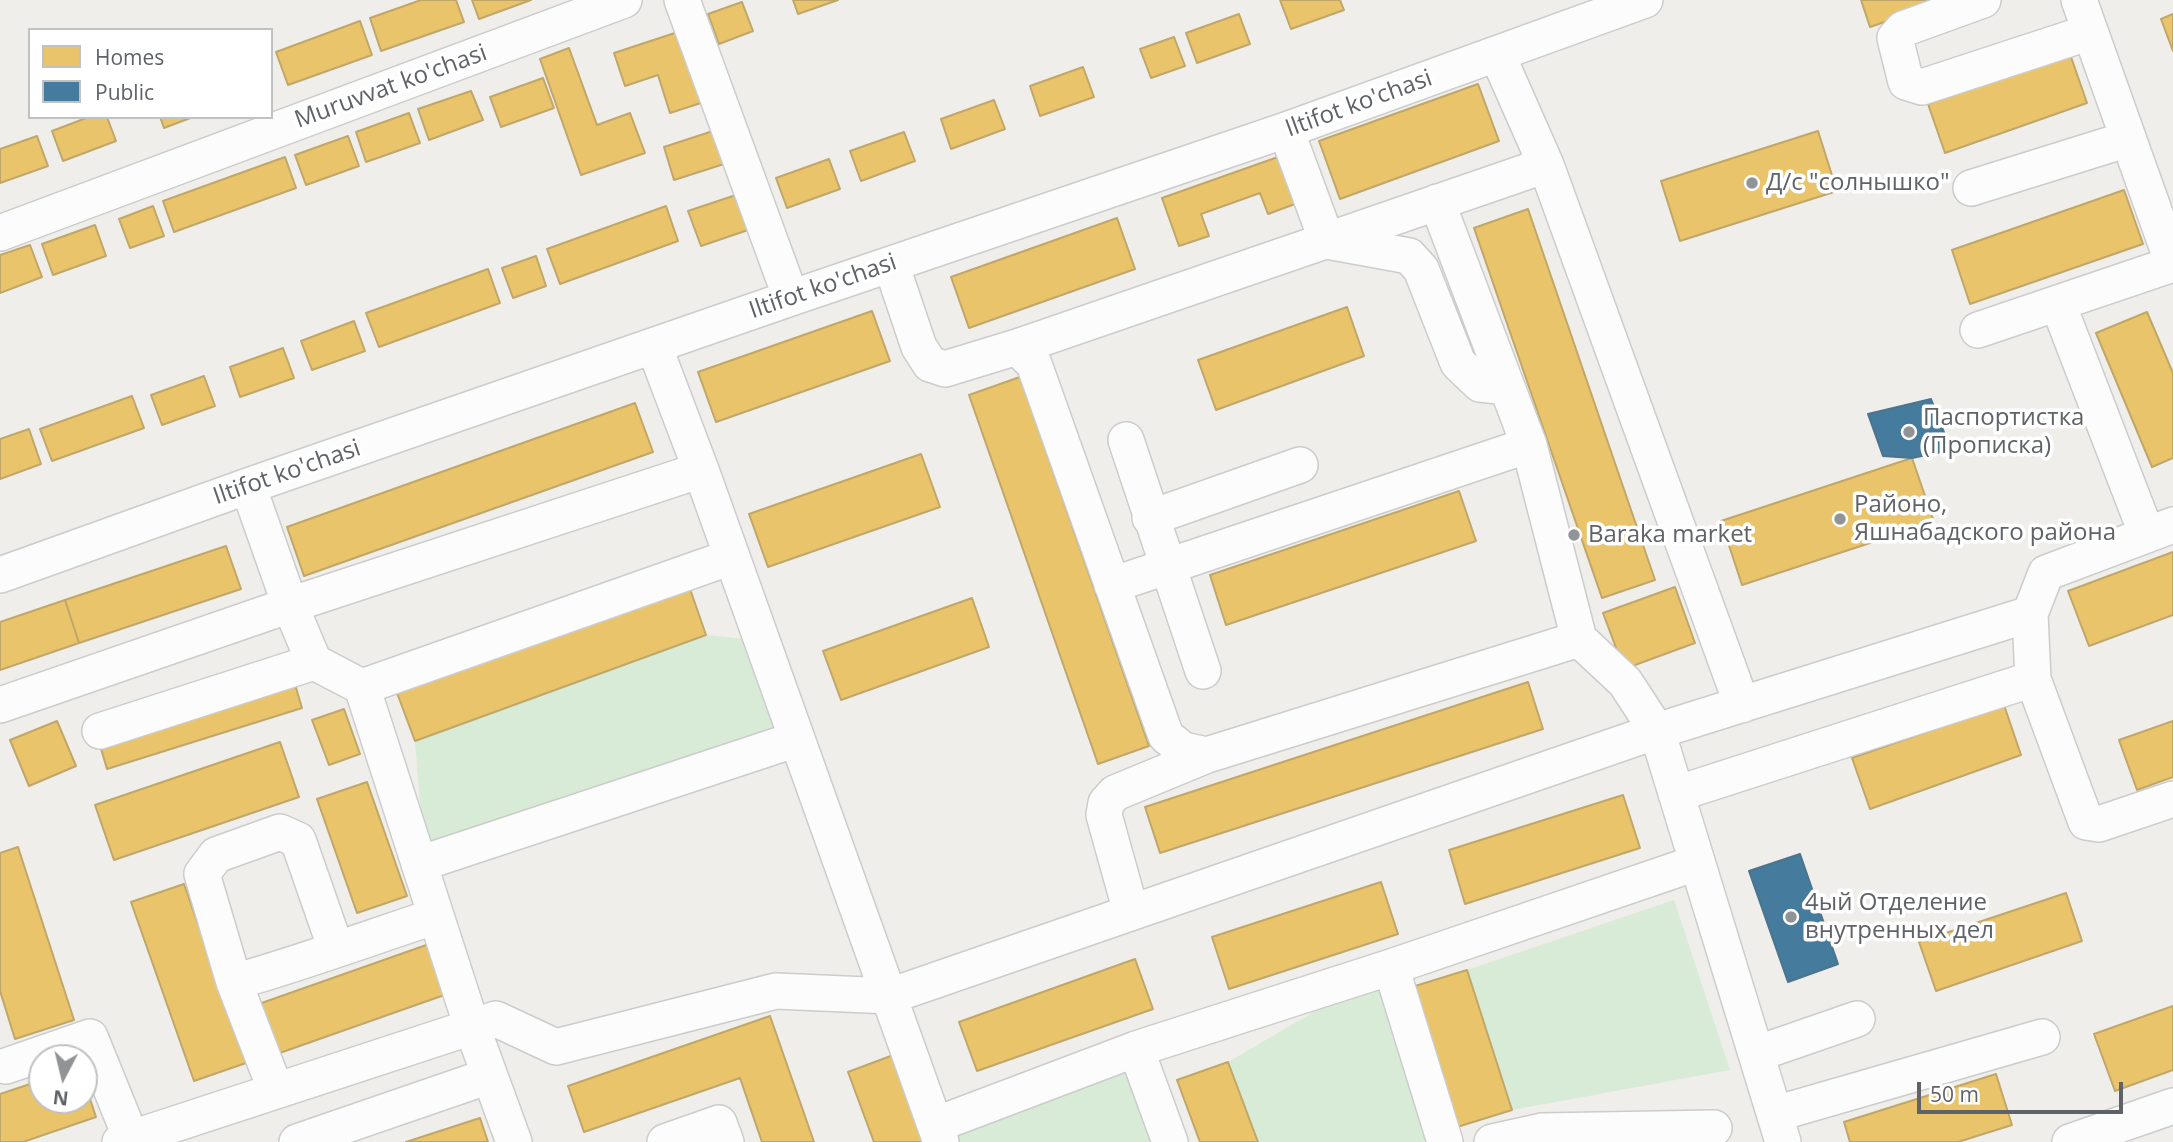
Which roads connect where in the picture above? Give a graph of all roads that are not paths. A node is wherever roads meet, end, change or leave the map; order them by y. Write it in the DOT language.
graph roads {
  1 [pos="624,0"];
  2 [pos="682,0"];
  3 [pos="1645,0"];
  4 [pos="1983,0"];
  5 [pos="1604,7"];
  6 [pos="2084,16"];
  7 [pos="1497,54"];
  8 [pos="1286,130"];
  9 [pos="2128,139"];
  10 [pos="1546,165"];
  11 [pos="1971,188"];
  12 [pos="1437,202"];
  13 [pos="0,233"];
  14 [pos="1326,241"];
  15 [pos="891,264"];
  16 [pos="2173,264"];
  17 [pos="790,298"];
  18 [pos="2058,304"];
  19 [pos="1978,330"];
  20 [pos="654,346"];
  21 [pos="1017,347"];
  22 [pos="1507,387"];
  23 [pos="1125,440"];
  24 [pos="1529,445"];
  25 [pos="1300,465"];
  26 [pos="701,470"];
  27 [pos="248,486"];
  28 [pos="1150,518"];
  29 [pos="2160,530"];
  30 [pos="732,557"];
  31 [pos="0,575"];
  32 [pos="1112,585"];
  33 [pos="290,605"];
  34 [pos="2030,614"];
  35 [pos="1579,639"];
  36 [pos="314,662"];
  37 [pos="1203,671"];
  38 [pos="2033,679"];
  39 [pos="362,687"];
  40 [pos="0,705"];
  41 [pos="1742,705"];
  42 [pos="100,731"];
  43 [pos="1657,731"];
  44 [pos="797,739"];
  45 [pos="1207,755"];
  46 [pos="1676,794"];
  47 [pos="2173,799"];
  48 [pos="1696,863"];
  49 [pos="419,864"];
  50 [pos="1131,912"];
  51 [pos="436,916"];
  52 [pos="337,949"];
  53 [pos="1391,967"];
  54 [pos="234,982"];
  55 [pos="890,996"];
  56 [pos="1857,1019"];
  57 [pos="472,1027"];
  58 [pos="2042,1037"];
  59 [pos="1136,1049"];
  60 [pos="1756,1054"];
  61 [pos="2,1061"];
  62 [pos="489,1076"];
  63 [pos="276,1091"];
  64 [pos="2173,1106"];
  65 [pos="1714,1128"];
  66 [pos="1779,1128"];
  67 [pos="938,1134"];
  68 [pos="1541,1136"];
  69 [pos="125,1140"];
  70 [pos="297,1142"];
  71 [pos="514,1142"];
  72 [pos="665,1142"];
  73 [pos="726,1142"];
  74 [pos="1170,1142"];
  75 [pos="1445,1142"];
  76 [pos="1492,1142"];
  77 [pos="2070,1142"];
  1 -- 13 [label="street, Muruvvat ko'chasi"];
  2 -- 17 [label="street"];
  3 -- 5 [label="street, Iltifot ko'chasi"];
  4 -- 6 [label="street"];
  5 -- 7 [label="street, Iltifot ko'chasi"];
  6 -- 9 [label="street"];
  7 -- 8 [label="street, Iltifot ko'chasi"];
  7 -- 10 [label="street"];
  8 -- 14 [label="street"];
  8 -- 15 [label="street, Iltifot ko'chasi"];
  9 -- 11 [label="street"];
  9 -- 16 [label="street"];
  10 -- 12 [label="street"];
  10 -- 41 [label="street"];
  12 -- 14 [label="street"];
  12 -- 22 [label="street"];
  14 -- 21 [label="street"];
  14 -- 22 [label="street"];
  15 -- 17 [label="street, Iltifot ko'chasi"];
  15 -- 21 [label="street"];
  16 -- 18 [label="street"];
  17 -- 20 [label="street, Iltifot ko'chasi"];
  18 -- 19 [label="street"];
  18 -- 29 [label="street"];
  20 -- 26 [label="street"];
  20 -- 27 [label="street, Iltifot ko'chasi"];
  21 -- 32 [label="street"];
  22 -- 24 [label="street"];
  23 -- 28 [label="street"];
  24 -- 32 [label="street"];
  24 -- 35 [label="street"];
  25 -- 28 [label="street"];
  26 -- 30 [label="street"];
  26 -- 33 [label="street"];
  27 -- 31 [label="street, Iltifot ko'chasi"];
  27 -- 33 [label="street"];
  28 -- 37 [label="street"];
  29 -- 34 [label="street"];
  30 -- 39 [label="street"];
  30 -- 44 [label="street"];
  32 -- 45 [label="street"];
  33 -- 36 [label="street"];
  33 -- 40 [label="street"];
  34 -- 38 [label="street"];
  34 -- 41 [label="street"];
  35 -- 43 [label="street"];
  35 -- 45 [label="street"];
  36 -- 39 [label="street"];
  36 -- 42 [label="street"];
  38 -- 46 [label="street"];
  38 -- 47 [label="street"];
  39 -- 49 [label="street"];
  41 -- 43 [label="street"];
  43 -- 46 [label="street"];
  43 -- 50 [label="street"];
  44 -- 49 [label="street"];
  44 -- 55 [label="street"];
  45 -- 50 [label="street"];
  46 -- 48 [label="street"];
  48 -- 53 [label="street"];
  48 -- 60 [label="street"];
  49 -- 51 [label="street"];
  50 -- 55 [label="street"];
  51 -- 52 [label="street"];
  51 -- 57 [label="street"];
  52 -- 54 [label="street"];
  52 -- 54 [label="street"];
  53 -- 59 [label="street"];
  53 -- 75 [label="street"];
  54 -- 63 [label="street"];
  55 -- 57 [label="street"];
  55 -- 67 [label="street"];
  56 -- 60 [label="street"];
  57 -- 62 [label="street"];
  57 -- 63 [label="street"];
  58 -- 66 [label="street"];
  59 -- 67 [label="street"];
  59 -- 74 [label="street"];
  60 -- 66 [label="street"];
  61 -- 69 [label="street"];
  62 -- 70 [label="street"];
  62 -- 71 [label="street"];
  63 -- 69 [label="street"];
  64 -- 77 [label="street"];
  65 -- 68 [label="street"];
  68 -- 76 [label="street"];
  72 -- 73 [label="street"];
}
